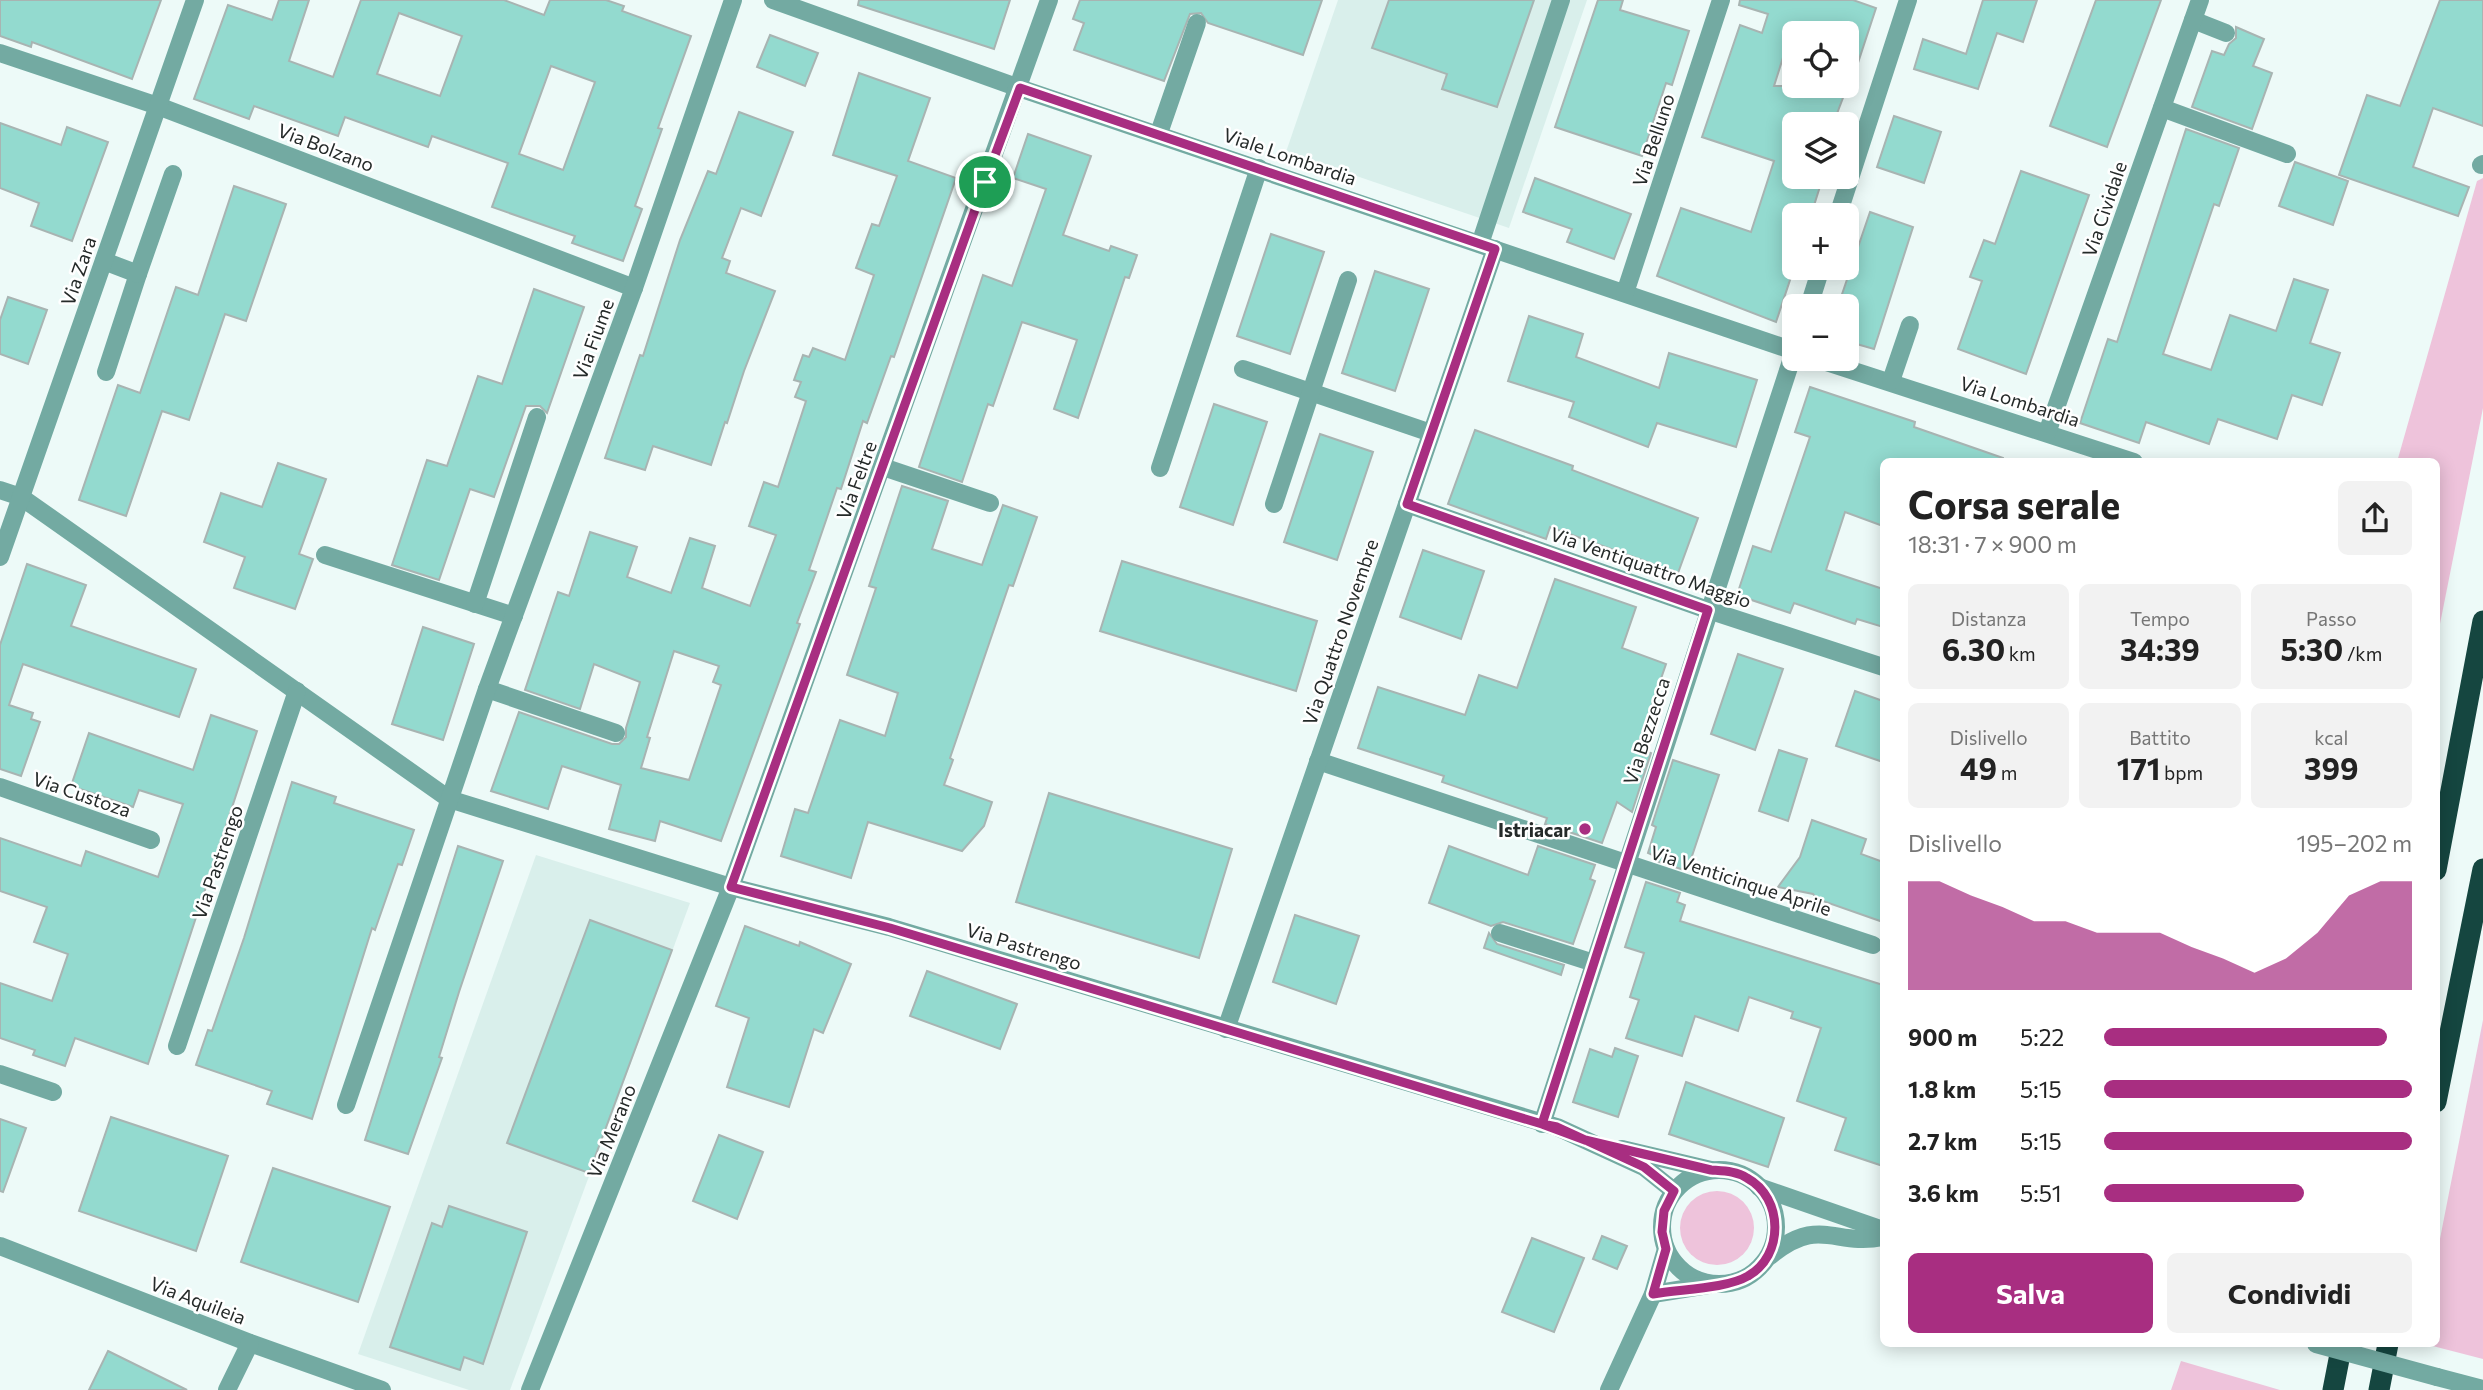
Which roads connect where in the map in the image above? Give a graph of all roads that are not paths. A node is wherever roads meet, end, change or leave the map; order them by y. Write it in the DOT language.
graph roads {
  1 [pos="195,0"];
  2 [pos="733,0"];
  3 [pos="773,0"];
  4 [pos="1049,0"];
  5 [pos="1561,0"];
  6 [pos="1721,0"];
  7 [pos="1908,0"];
  8 [pos="2200,0"];
  9 [pos="2193,20"];
  10 [pos="1197,23"];
  11 [pos="2226,33"];
  12 [pos="0,53"];
  13 [pos="1020,88"];
  14 [pos="158,106"];
  15 [pos="2162,108"];
  16 [pos="1159,133"];
  17 [pos="2287,153"];
  18 [pos="1259,168"];
  19 [pos="173,174"];
  20 [pos="1842,203"];
  21 [pos="1488,247"];
  22 [pos="104,261"];
  23 [pos="138,274"];
  24 [pos="1348,280"];
  25 [pos="634,288"];
  26 [pos="1625,293"];
  27 [pos="1910,325"];
  28 [pos="1782,347"];
  29 [pos="1243,369"];
  30 [pos="1787,371"];
  31 [pos="1857,371"];
  32 [pos="106,372"];
  33 [pos="1891,381"];
  34 [pos="1312,393"];
  35 [pos="537,417"];
  36 [pos="1431,433"];
  37 [pos="2047,433"];
  38 [pos="2122,458"];
  39 [pos="883,467"];
  40 [pos="1160,468"];
  41 [pos="0,490"];
  42 [pos="21,497"];
  43 [pos="990,503"];
  44 [pos="1274,504"];
  45 [pos="1407,504"];
  46 [pos="325,555"];
  47 [pos="0,556"];
  48 [pos="475,604"];
  49 [pos="1708,610"];
  50 [pos="514,616"];
  51 [pos="2483,621"];
  52 [pos="1880,666"];
  53 [pos="487,690"];
  54 [pos="297,691"];
  55 [pos="616,733"];
  56 [pos="1318,761"];
  57 [pos="0,788"];
  58 [pos="450,799"];
  59 [pos="151,840"];
  60 [pos="2440,849"];
  61 [pos="1625,864"];
  62 [pos="2483,869"];
  63 [pos="731,887"];
  64 [pos="1500,933"];
  65 [pos="1873,945"];
  66 [pos="1594,963"];
  67 [pos="1226,1029"];
  68 [pos="177,1046"];
  69 [pos="0,1074"];
  70 [pos="2440,1082"];
  71 [pos="52,1092"];
  72 [pos="346,1105"];
  73 [pos="1542,1124"];
  74 [pos="1585,1140"];
  75 [pos="1711,1170"];
  76 [pos="1759,1187"];
  77 [pos="1674,1191"];
  78 [pos="1880,1229"];
  79 [pos="1880,1238"];
  80 [pos="0,1246"];
  81 [pos="1666,1249"];
  82 [pos="1765,1261"];
  83 [pos="1716,1284"];
  84 [pos="1653,1294"];
  85 [pos="250,1343"];
  86 [pos="2327,1347"];
  87 [pos="2341,1347"];
  88 [pos="2387,1347"];
  89 [pos="2483,1389"];
  90 [pos="227,1390"];
  91 [pos="383,1390"];
  92 [pos="530,1390"];
  93 [pos="1609,1390"];
  94 [pos="2333,1390"];
  95 [pos="2379,1390"];
  1 -- 14 [label="street, Via Zara"];
  2 -- 25 [label="street, Via Fiume"];
  3 -- 13 [label="street, Viale Lombardia"];
  4 -- 13 [label="street, Via Feltre"];
  5 -- 21 [label="street, Via Quattro Novembre"];
  6 -- 26 [label="street, Via Belluno"];
  7 -- 20 [label="street"];
  8 -- 9 [label="street, Via Cividale"];
  9 -- 11 [label="street"];
  9 -- 15 [label="street, Via Cividale"];
  10 -- 16 [label="street"];
  12 -- 14 [label="street, Via Bolzano"];
  13 -- 16 [label="street, Viale Lombardia"];
  13 -- 39 [label="street, Via Feltre"];
  14 -- 22 [label="street, Via Zara"];
  14 -- 25 [label="street, Via Bolzano"];
  15 -- 17 [label="street"];
  15 -- 37 [label="street, Via Cividale"];
  16 -- 18 [label="street, Viale Lombardia"];
  18 -- 21 [label="street, Viale Lombardia"];
  18 -- 40 [label="street"];
  19 -- 23 [label="street"];
  21 -- 26 [label="street, Viale Lombardia"];
  21 -- 36 [label="street, Via Quattro Novembre"];
  22 -- 23 [label="street"];
  22 -- 42 [label="street, Via Zara"];
  23 -- 32 [label="street"];
  24 -- 34 [label="street"];
  25 -- 50 [label="street, Via Fiume"];
  26 -- 28 [label="street, Viale Lombardia"];
  27 -- 33 [label="street"];
  29 -- 34 [label="street"];
  30 -- 49 [label="street, Via Bezzecca"];
  31 -- 33 [label="street, Via Lombardia"];
  33 -- 37 [label="street, Via Lombardia"];
  34 -- 36 [label="street"];
  34 -- 44 [label="street"];
  35 -- 48 [label="street"];
  36 -- 45 [label="street, Via Quattro Novembre"];
  37 -- 38 [label="street, Via Lombardia"];
  39 -- 43 [label="street"];
  39 -- 63 [label="street, Via Feltre"];
  41 -- 42 [label="street, Via Pastrengo"];
  42 -- 47 [label="street, Via Zara"];
  42 -- 54 [label="street, Via Pastrengo"];
  45 -- 49 [label="street, Via Ventiquattro Maggio"];
  45 -- 56 [label="street, Via Quattro Novembre"];
  46 -- 48 [label="street"];
  48 -- 50 [label="street"];
  49 -- 52 [label="street, Via Ventiquattro Maggio"];
  49 -- 61 [label="street, Via Bezzecca"];
  50 -- 53 [label="street, Via Fiume"];
  51 -- 60 [label="highway"];
  53 -- 55 [label="street"];
  53 -- 58 [label="street, Via Fiume"];
  54 -- 58 [label="street, Via Pastrengo"];
  54 -- 68 [label="street, Via Pastrengo"];
  56 -- 61 [label="street, Via Venticinque Aprile"];
  56 -- 67 [label="street, Via Quattro Novembre"];
  57 -- 59 [label="street, Via Custoza"];
  58 -- 63 [label="street, Via Pastrengo"];
  58 -- 72 [label="street"];
  61 -- 65 [label="street, Via Venticinque Aprile"];
  61 -- 66 [label="street, Via Bezzecca"];
  62 -- 70 [label="highway"];
  63 -- 67 [label="street, Via Pastrengo"];
  63 -- 92 [label="street, Via Merano"];
  64 -- 66 [label="street"];
  66 -- 73 [label="street, Via Bezzecca"];
  67 -- 73 [label="street, Via Pastrengo"];
  69 -- 71 [label="street"];
  73 -- 74 [label="street, Via Pastrengo"];
  74 -- 75 [label="street, Via Pastrengo"];
  74 -- 77 [label="street, Via Pastrengo"];
  75 -- 76 [label="street"];
  75 -- 77 [label="street"];
  76 -- 78 [label="street"];
  76 -- 82 [label="street"];
  77 -- 81 [label="street"];
  79 -- 82 [label="street"];
  80 -- 85 [label="street, Via Aquileia"];
  81 -- 83 [label="street"];
  81 -- 84 [label="street"];
  82 -- 83 [label="street"];
  83 -- 84 [label="street"];
  84 -- 93 [label="street"];
  85 -- 90 [label="street"];
  85 -- 91 [label="street, Via Aquileia"];
  86 -- 89 [label="street, bridge"];
  87 -- 94 [label="highway"];
  88 -- 95 [label="highway"];
}
